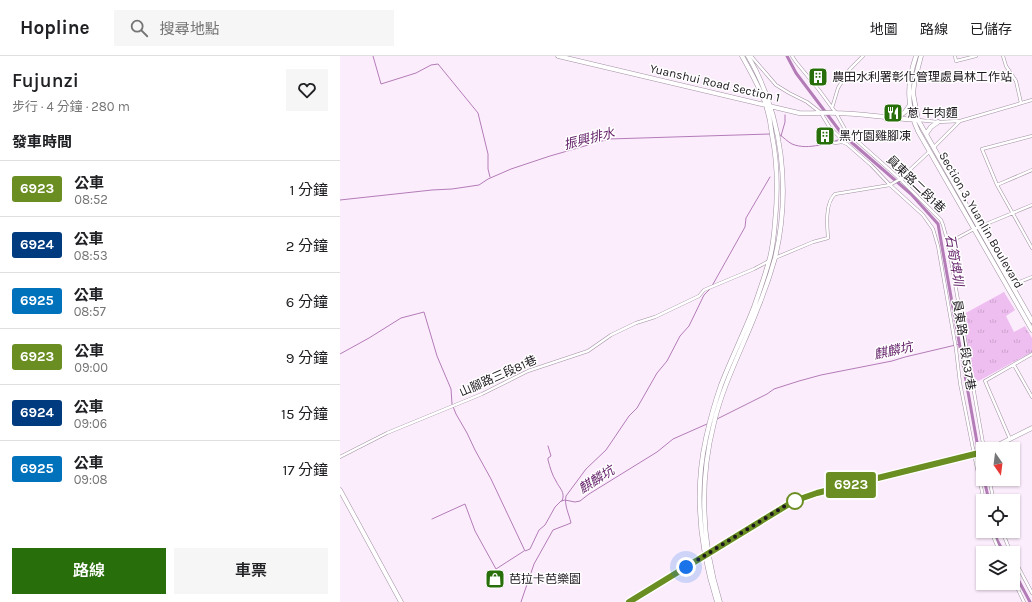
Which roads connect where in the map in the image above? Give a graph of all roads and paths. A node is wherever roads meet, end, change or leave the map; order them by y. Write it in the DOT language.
graph roads {
  1 [pos="558,56"];
  2 [pos="742,56"];
  3 [pos="750,56"];
  4 [pos="792,56"];
  5 [pos="863,56"];
  6 [pos="916,56"];
  7 [pos="921,56"];
  8 [pos="955,56"];
  9 [pos="976,56"];
  10 [pos="1002,56"];
  11 [pos="1032,100"];
  12 [pos="1021,103"];
  13 [pos="910,105"];
  14 [pos="768,106"];
  15 [pos="832,109"];
  16 [pos="821,113"];
  17 [pos="836,113"];
  18 [pos="897,118"];
  19 [pos="915,120"];
  20 [pos="960,121"];
  21 [pos="938,122"];
  22 [pos="926,134"];
  23 [pos="1032,136"];
  24 [pos="835,143"];
  25 [pos="847,144"];
  26 [pos="934,147"];
  27 [pos="930,151"];
  28 [pos="1032,170"];
  29 [pos="900,179"];
  30 [pos="890,185"];
  31 [pos="997,185"];
  32 [pos="1032,205"];
  33 [pos="1013,213"];
  34 [pos="979,227"];
  35 [pos="974,229"];
  36 [pos="1030,242"];
  37 [pos="948,243"];
  38 [pos="1032,248"];
  39 [pos="774,259"];
  40 [pos="769,261"];
  41 [pos="1032,277"];
  42 [pos="1012,285"];
  43 [pos="1032,320"];
  44 [pos="1032,330"];
  45 [pos="1032,354"];
  46 [pos="1014,365"];
  47 [pos="1032,398"];
  48 [pos="712,421"];
  49 [pos="1032,428"];
  50 [pos="1010,439"];
  51 [pos="983,442"];
  52 [pos="1004,442"];
  53 [pos="974,454"];
  54 [pos="340,457"];
  55 [pos="340,490"];
  56 [pos="983,494"];
  57 [pos="707,554"];
  58 [pos="1020,570"];
  59 [pos="1018,590"];
  60 [pos="1032,593"];
  61 [pos="401,602"];
  62 [pos="629,602"];
  63 [pos="717,602"];
  64 [pos="720,602"];
  65 [pos="1024,602"];
  1 -- 14 [label="street, Yuanshui Road Section 1"];
  2 -- 14 [label="street"];
  3 -- 14 [label="street"];
  3 -- 16 [label="street"];
  4 -- 15 [label="street, 員東路二段1巷"];
  5 -- 15 [label="street"];
  6 -- 13 [label="street"];
  7 -- 19 [label="street"];
  8 -- 9 [label="street"];
  10 -- 12 [label="street"];
  11 -- 12 [label="street"];
  12 -- 20 [label="street"];
  13 -- 18 [label="street"];
  13 -- 19 [label="street"];
  14 -- 16 [label="street, Yuanshui Road Section 1"];
  14 -- 39 [label="street"];
  14 -- 40 [label="street"];
  15 -- 17 [label="street, 員東路二段1巷"];
  16 -- 17 [label="street, Yuanshui Road Section 1"];
  16 -- 25 [label="street, 員東路一段537巷"];
  17 -- 18 [label="street, Yuanshui Road Section 1"];
  17 -- 29 [label="street, 員東路二段1巷"];
  18 -- 19 [label="street, Yuanshui Road Section 1"];
  19 -- 21 [label="street"];
  19 -- 22 [label="street, Section 3, Yuanlin Boulevard"];
  19 -- 27 [label="street, Section 3, Yuanlin Boulevard"];
  20 -- 21 [label="street"];
  20 -- 26 [label="street"];
  21 -- 22 [label="street"];
  22 -- 26 [label="street, Section 3, Yuanlin Boulevard"];
  23 -- 31 [label="street"];
  24 -- 25 [label="street"];
  25 -- 30 [label="street, 員東路一段537巷"];
  26 -- 34 [label="street, Section 3, Yuanlin Boulevard"];
  27 -- 29 [label="street"];
  27 -- 35 [label="street, Section 3, Yuanlin Boulevard"];
  28 -- 31 [label="street"];
  29 -- 30 [label="street"];
  29 -- 37 [label="street, 員東路二段1巷"];
  30 -- 39 [label="street, 山腳路三段81巷"];
  30 -- 53 [label="street, 員東路一段537巷"];
  31 -- 33 [label="street"];
  32 -- 33 [label="street"];
  33 -- 34 [label="street"];
  33 -- 36 [label="street"];
  34 -- 35 [label="street"];
  34 -- 42 [label="street, Section 3, Yuanlin Boulevard"];
  35 -- 37 [label="street"];
  35 -- 44 [label="street, Section 3, Yuanlin Boulevard"];
  36 -- 38 [label="street"];
  37 -- 51 [label="street, 員東路二段1巷"];
  39 -- 40 [label="street, 山腳路三段81巷"];
  39 -- 48 [label="street"];
  40 -- 48 [label="street"];
  40 -- 54 [label="street, 山腳路三段81巷"];
  41 -- 42 [label="street"];
  42 -- 43 [label="street, Section 3, Yuanlin Boulevard"];
  45 -- 46 [label="street"];
  46 -- 47 [label="street"];
  46 -- 50 [label="street"];
  48 -- 57 [label="street"];
  49 -- 50 [label="street"];
  50 -- 52 [label="street"];
  53 -- 56 [label="street, 員東路一段537巷"];
  53 -- 57 [label="street"];
  55 -- 61 [label="street"];
  57 -- 62 [label="street"];
  57 -- 63 [label="street"];
  57 -- 64 [label="street"];
  58 -- 60 [label="street"];
  59 -- 65 [label="street"];
}
